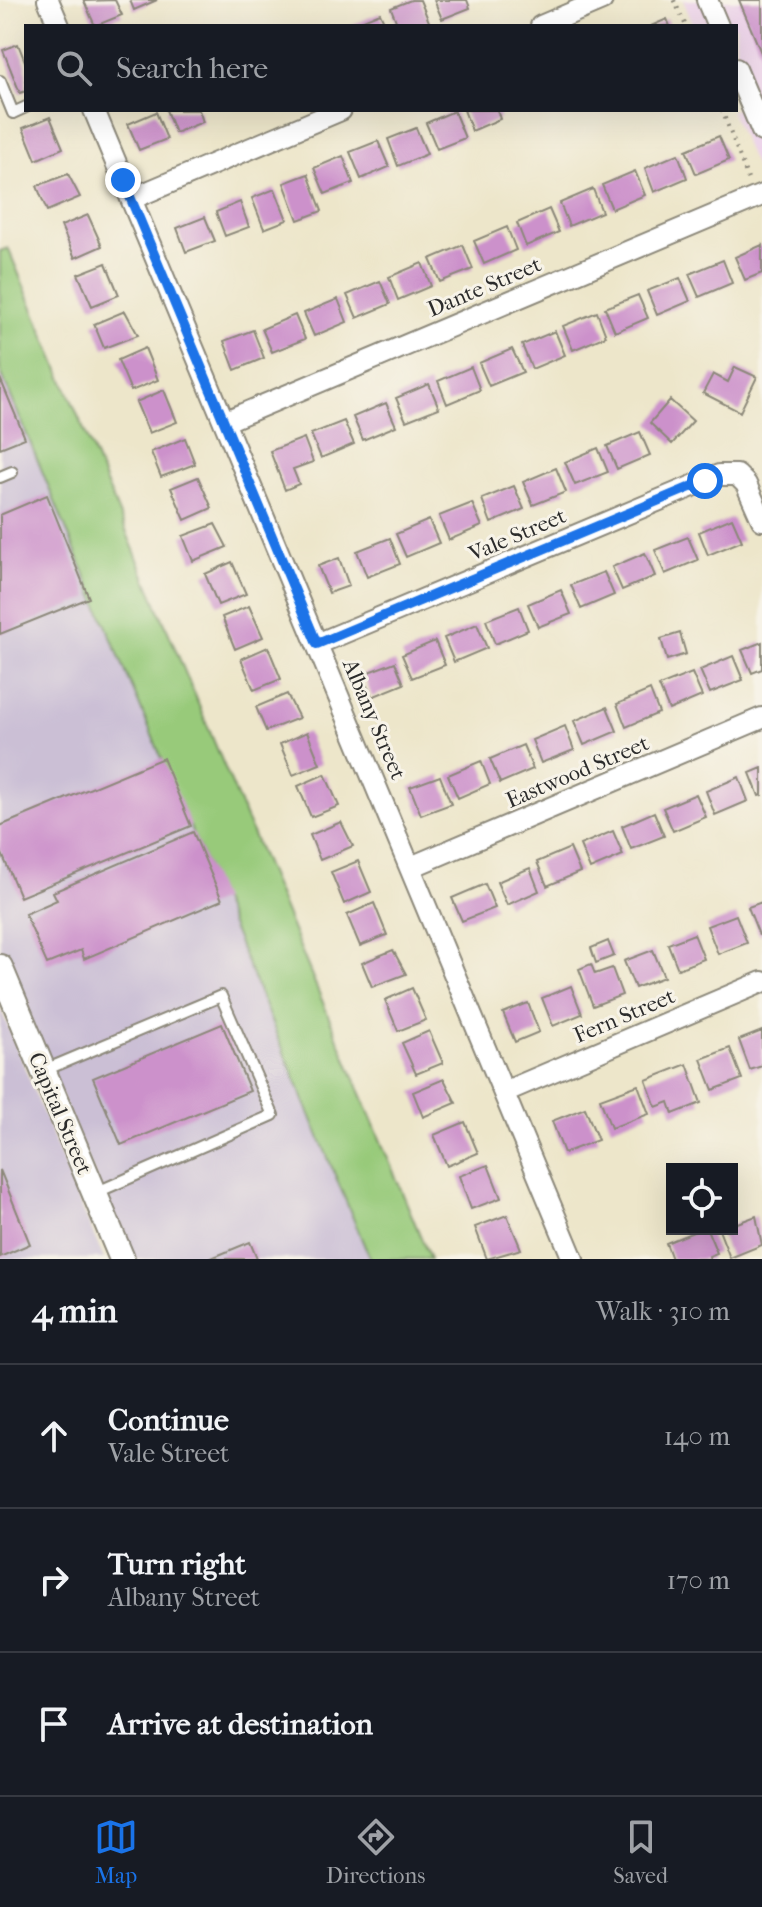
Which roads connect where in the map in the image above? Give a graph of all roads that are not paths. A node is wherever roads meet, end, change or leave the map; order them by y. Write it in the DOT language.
graph roads {
  1 [pos="48,0"];
  2 [pos="602,0"];
  3 [pos="707,0"];
  4 [pos="58,24"];
  5 [pos="546,24"];
  6 [pos="717,24"];
  7 [pos="738,74"];
  8 [pos="0,81"];
  9 [pos="24,108"];
  10 [pos="95,112"];
  11 [pos="336,112"];
  12 [pos="762,131"];
  13 [pos="755,187"];
  14 [pos="131,199"];
  15 [pos="224,422"];
  16 [pos="12,472"];
  17 [pos="0,477"];
  18 [pos="762,520"];
  19 [pos="317,644"];
  20 [pos="762,718"];
  21 [pos="411,867"];
  22 [pos="0,967"];
  23 [pos="762,982"];
  24 [pos="43,1071"];
  25 [pos="504,1092"];
  26 [pos="95,1193"];
  27 [pos="118,1258"];
  28 [pos="573,1259"];
  1 -- 4 [label="street"];
  2 -- 5 [label="street"];
  3 -- 6 [label="street"];
  7 -- 12 [label="street"];
  8 -- 9 [label="lane"];
  10 -- 14 [label="street, Albany Street"];
  11 -- 14 [label="street"];
  13 -- 15 [label="street, Dante Street"];
  14 -- 15 [label="street, Albany Street"];
  15 -- 19 [label="street, Albany Street"];
  16 -- 17 [label="lane"];
  18 -- 19 [label="street, Vale Street"];
  19 -- 21 [label="street, Albany Street"];
  20 -- 21 [label="street, Eastwood Street"];
  21 -- 25 [label="street, Albany Street"];
  22 -- 24 [label="street, Capital Street"];
  23 -- 25 [label="street, Fern Street"];
  24 -- 26 [label="street, Capital Street"];
  24 -- 26 [label="lane"];
  25 -- 28 [label="street, Albany Street"];
  26 -- 27 [label="street, Capital Street"];
}
